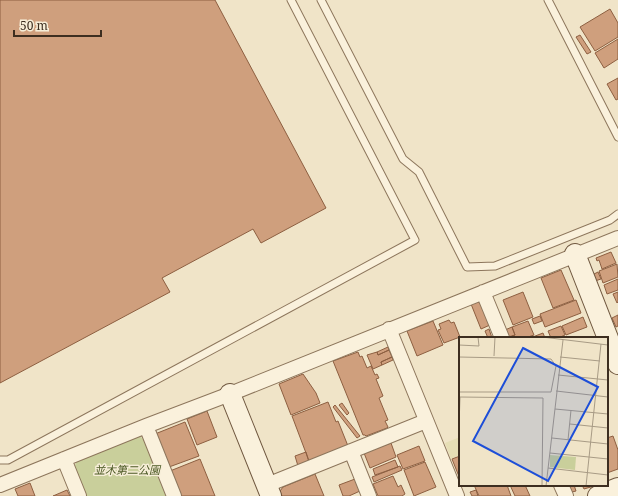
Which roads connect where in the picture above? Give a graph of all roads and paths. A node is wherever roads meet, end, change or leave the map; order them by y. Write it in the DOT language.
graph roads {
  1 [pos="290,0"];
  2 [pos="321,0"];
  3 [pos="548,0"];
  4 [pos="618,137"];
  5 [pos="618,214"];
  6 [pos="618,238"];
  7 [pos="575,254"];
  8 [pos="484,292"];
  9 [pos="389,329"];
  10 [pos="502,337"];
  11 [pos="607,337"];
  12 [pos="608,338"];
  13 [pos="618,364"];
  14 [pos="230,394"];
  15 [pos="426,421"];
  16 [pos="146,426"];
  17 [pos="351,451"];
  18 [pos="64,459"];
  19 [pos="0,460"];
  20 [pos="0,485"];
  21 [pos="561,486"];
  22 [pos="618,488"];
  23 [pos="269,490"];
  24 [pos="79,496"];
  25 [pos="174,496"];
  26 [pos="369,496"];
  27 [pos="456,496"];
  28 [pos="566,496"];
  29 [pos="598,496"];
  1 -- 19 [label="lane"];
  2 -- 5 [label="lane"];
  3 -- 4 [label="lane"];
  6 -- 7 [label="street"];
  7 -- 8 [label="street"];
  7 -- 11 [label="street"];
  8 -- 9 [label="street"];
  8 -- 10 [label="street"];
  9 -- 14 [label="street"];
  9 -- 15 [label="street"];
  12 -- 13 [label="street"];
  14 -- 16 [label="street"];
  14 -- 23 [label="street"];
  15 -- 17 [label="street"];
  15 -- 27 [label="street"];
  16 -- 18 [label="street"];
  16 -- 25 [label="street"];
  17 -- 23 [label="street"];
  17 -- 26 [label="street"];
  18 -- 20 [label="street"];
  18 -- 24 [label="street"];
  21 -- 28 [label="street"];
  22 -- 29 [label="street"];
}
